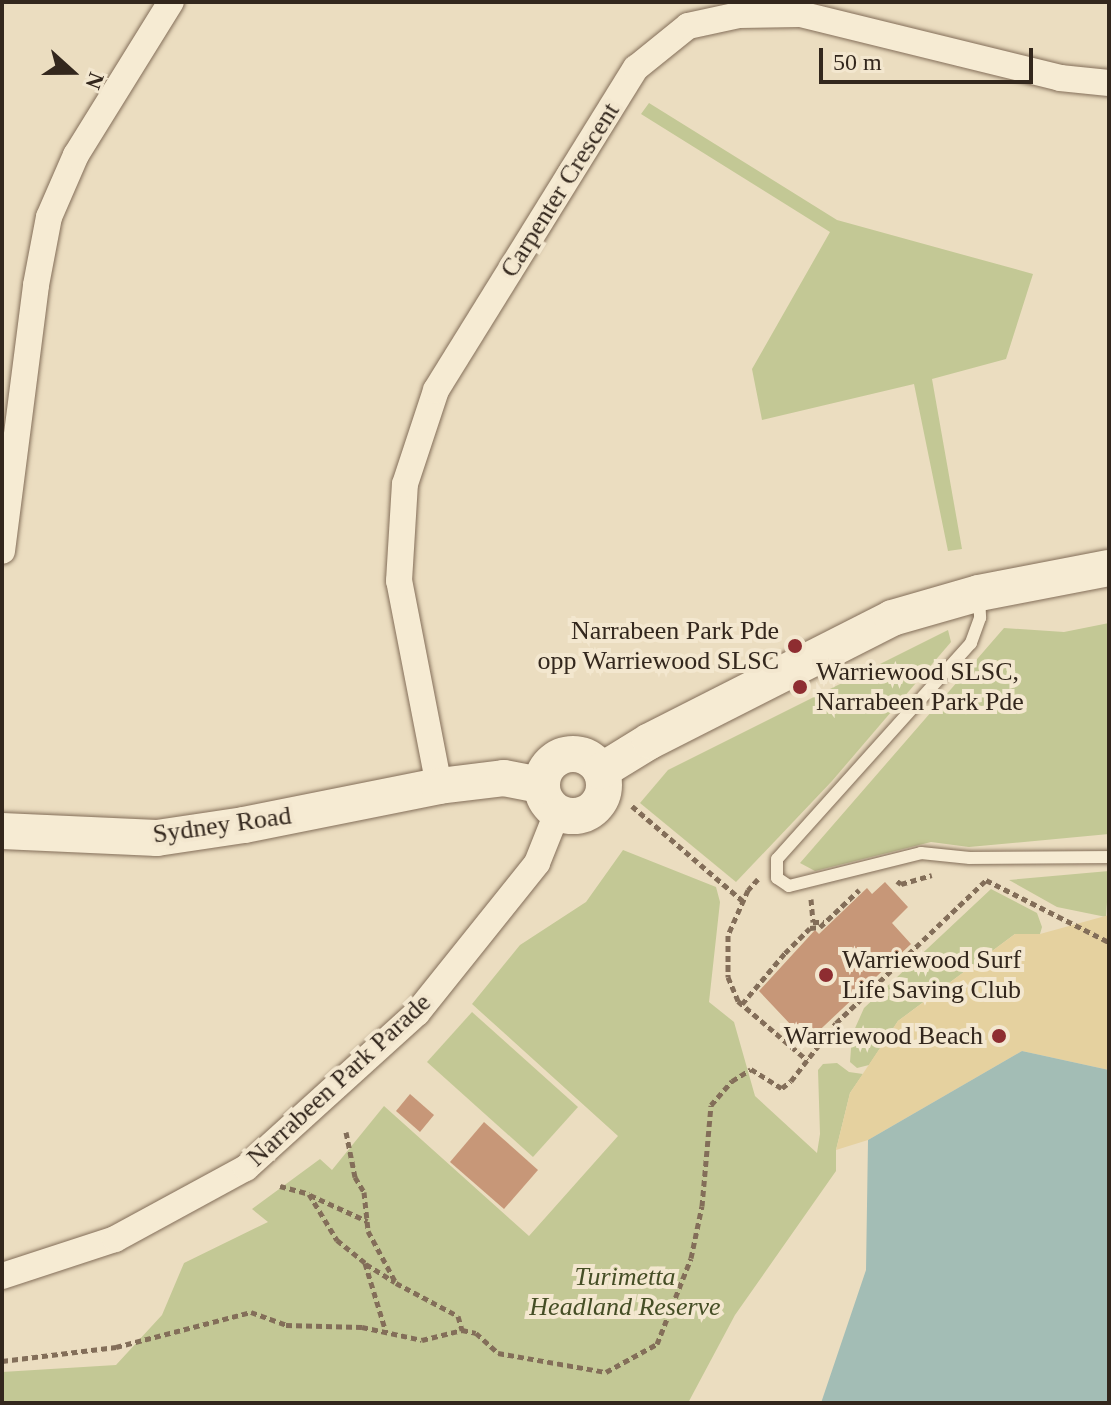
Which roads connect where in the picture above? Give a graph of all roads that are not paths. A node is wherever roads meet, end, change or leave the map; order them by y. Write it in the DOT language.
graph roads {
  1 [pos="171,2"];
  2 [pos="1109,83"];
  3 [pos="2,551"];
  4 [pos="1109,568"];
  5 [pos="979,593"];
  6 [pos="601,771"];
  7 [pos="439,786"];
  8 [pos="549,799"];
  9 [pos="2,831"];
  10 [pos="1109,857"];
  11 [pos="2,1276"];
  1 -- 3 [label="street"];
  2 -- 7 [label="street, Carpenter Crescent"];
  4 -- 5 [label="street"];
  5 -- 6 [label="street"];
  5 -- 10 [label="lane"];
  6 -- 8 [label="street"];
  6 -- 8 [label="street, Narrabeen Park Parade"];
  7 -- 8 [label="street"];
  7 -- 9 [label="street, Sydney Road"];
  8 -- 11 [label="street, Narrabeen Park Parade"];
}
